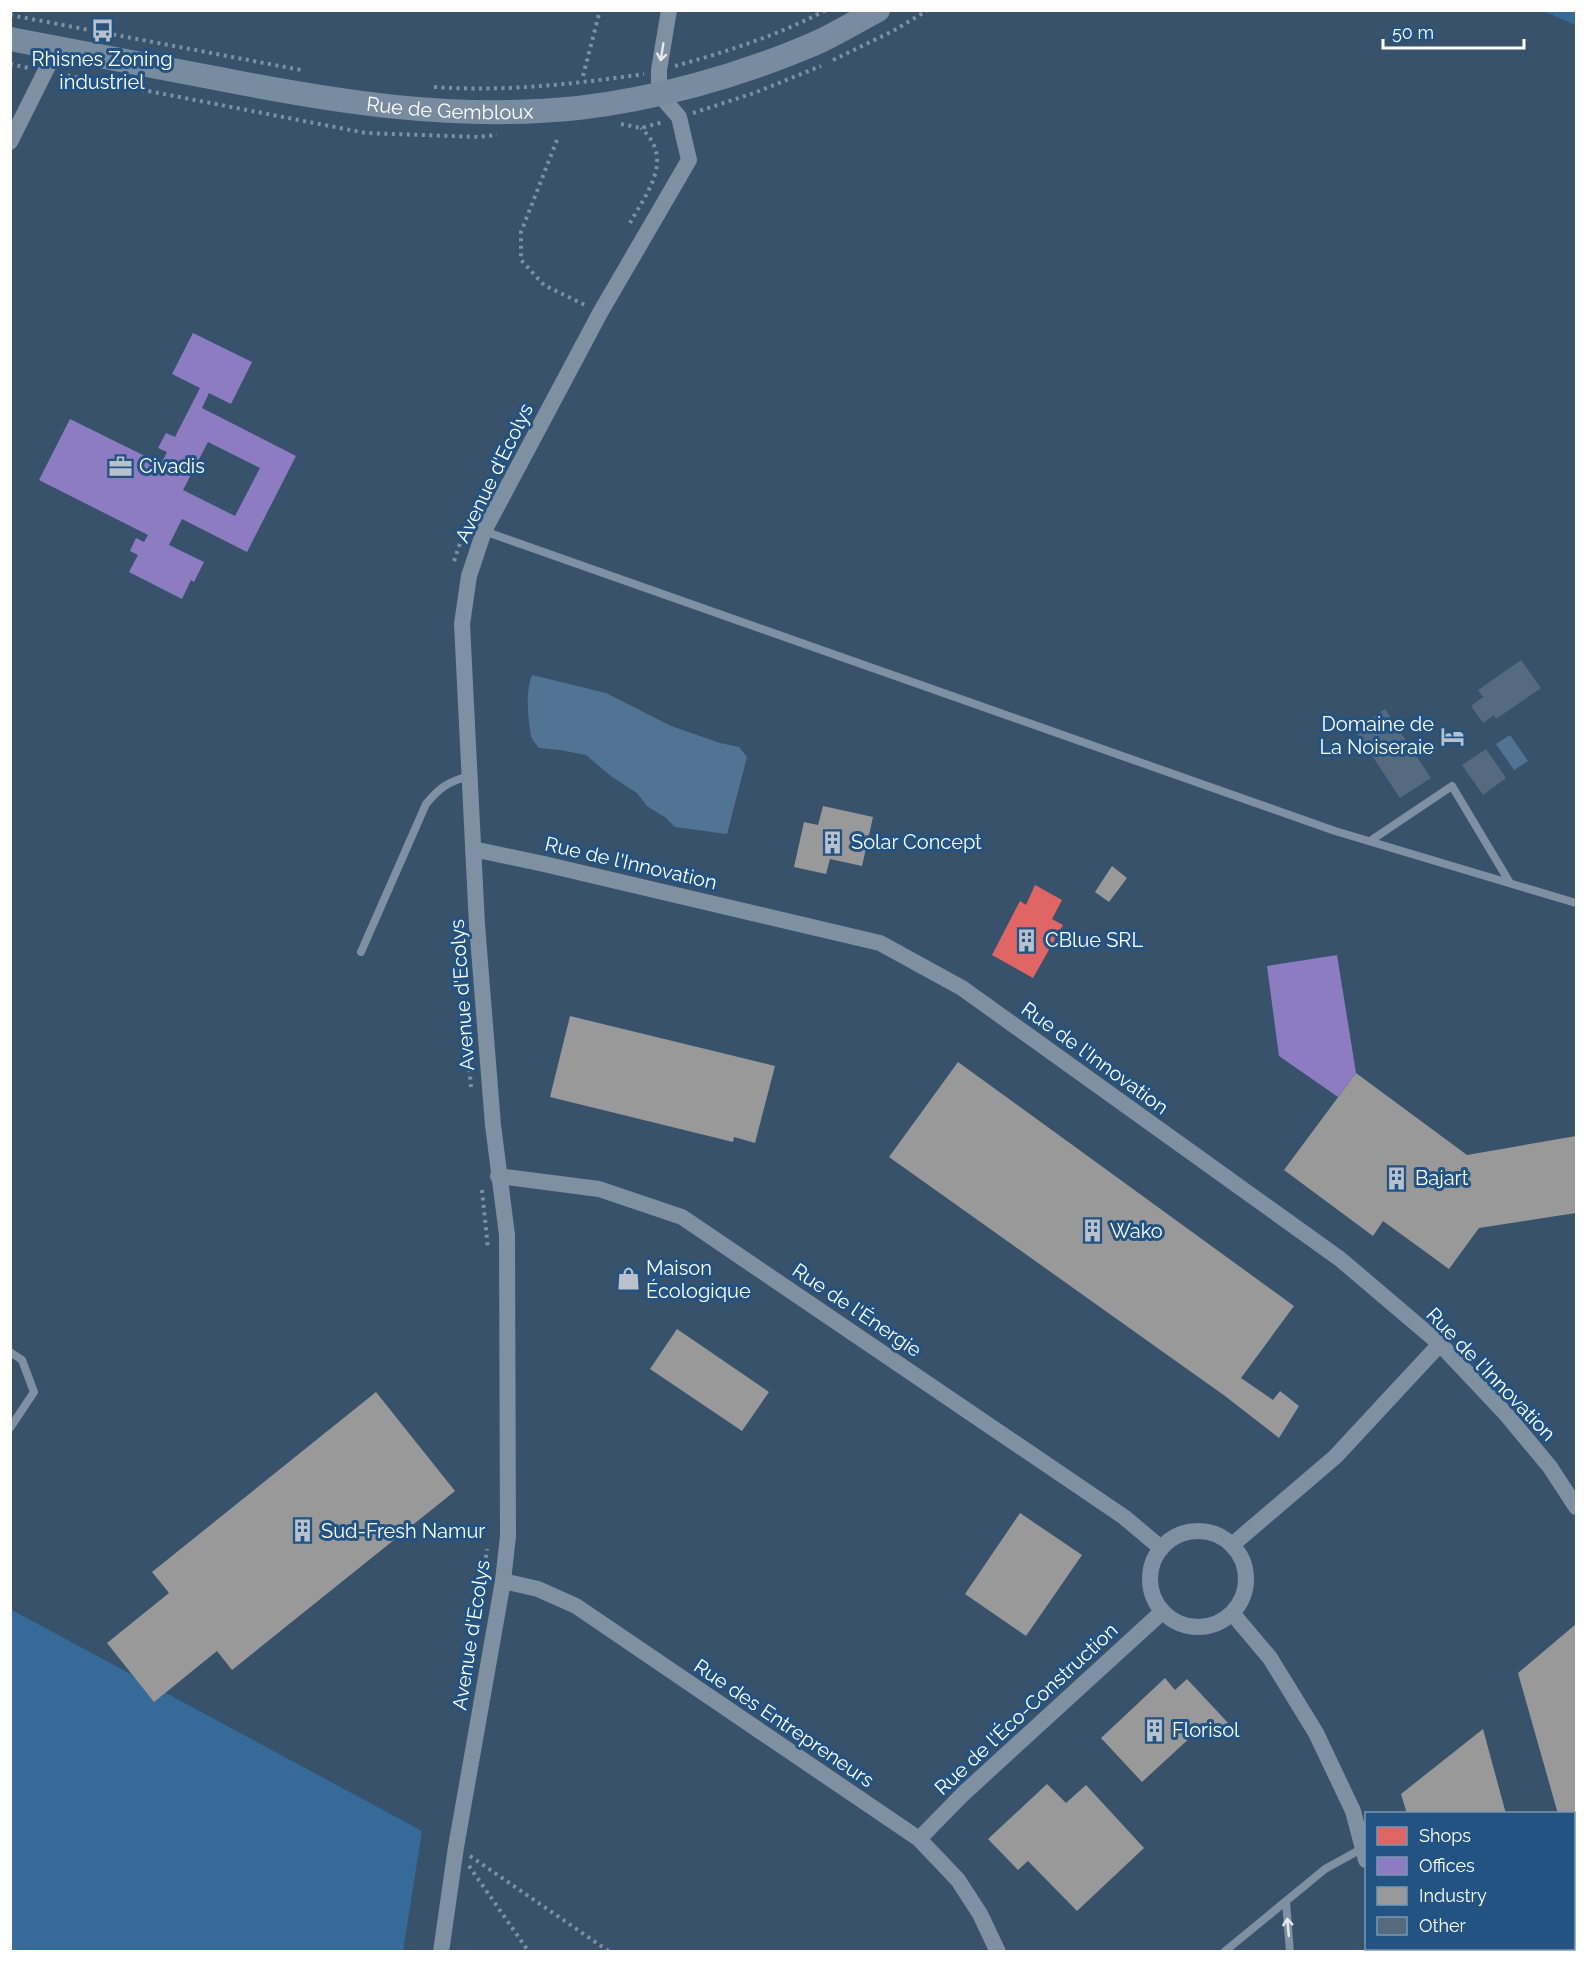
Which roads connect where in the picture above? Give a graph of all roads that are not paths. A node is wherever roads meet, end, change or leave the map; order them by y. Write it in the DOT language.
graph roads {
  1 [pos="669,10"];
  2 [pos="878,10"];
  3 [pos="10,39"];
  4 [pos="57,48"];
  5 [pos="659,82"];
  6 [pos="10,142"];
  7 [pos="484,531"];
  8 [pos="470,776"];
  9 [pos="1370,841"];
  10 [pos="473,849"];
  11 [pos="1510,883"];
  12 [pos="1576,903"];
  13 [pos="361,951"];
  14 [pos="498,1176"];
  15 [pos="1440,1344"];
  16 [pos="10,1352"];
  17 [pos="10,1428"];
  18 [pos="1576,1507"];
  19 [pos="1232,1545"];
  20 [pos="1161,1548"];
  21 [pos="503,1581"];
  22 [pos="1162,1612"];
  23 [pos="1232,1612"];
  24 [pos="920,1839"];
  25 [pos="1365,1854"];
  26 [pos="1286,1902"];
  27 [pos="441,1952"];
  28 [pos="998,1952"];
  29 [pos="1224,1952"];
  30 [pos="1290,1952"];
  1 -- 5 [label="street, one-way"];
  2 -- 5 [label="main road, Rue de Gembloux"];
  3 -- 4 [label="main road, Rue de Gembloux"];
  4 -- 5 [label="main road, Rue de Gembloux"];
  4 -- 6 [label="street"];
  5 -- 7 [label="street, Avenue d'Ecolys"];
  7 -- 8 [label="street, Avenue d'Ecolys"];
  7 -- 9 [label="lane"];
  8 -- 10 [label="street, Avenue d'Ecolys"];
  8 -- 13 [label="lane"];
  9 -- 11 [label="lane"];
  9 -- 11 [label="lane"];
  10 -- 14 [label="street, Avenue d'Ecolys"];
  10 -- 15 [label="street, Rue de l'Innovation"];
  11 -- 12 [label="lane"];
  14 -- 20 [label="street, Rue de l'Énergie"];
  14 -- 21 [label="street, Avenue d'Ecolys"];
  15 -- 18 [label="street, Rue de l'Innovation"];
  15 -- 19 [label="street"];
  16 -- 17 [label="lane"];
  19 -- 20 [label="street"];
  19 -- 23 [label="street"];
  20 -- 22 [label="street"];
  21 -- 24 [label="street, Rue des Entrepreneurs"];
  21 -- 27 [label="street, Avenue d'Ecolys"];
  22 -- 23 [label="street"];
  22 -- 24 [label="street, Rue de l'Éco-Construction"];
  23 -- 25 [label="street"];
  24 -- 28 [label="street, Rue des Entrepreneurs"];
  25 -- 26 [label="lane"];
  26 -- 29 [label="lane"];
  30 -- 26 [label="lane, one-way"];
}
